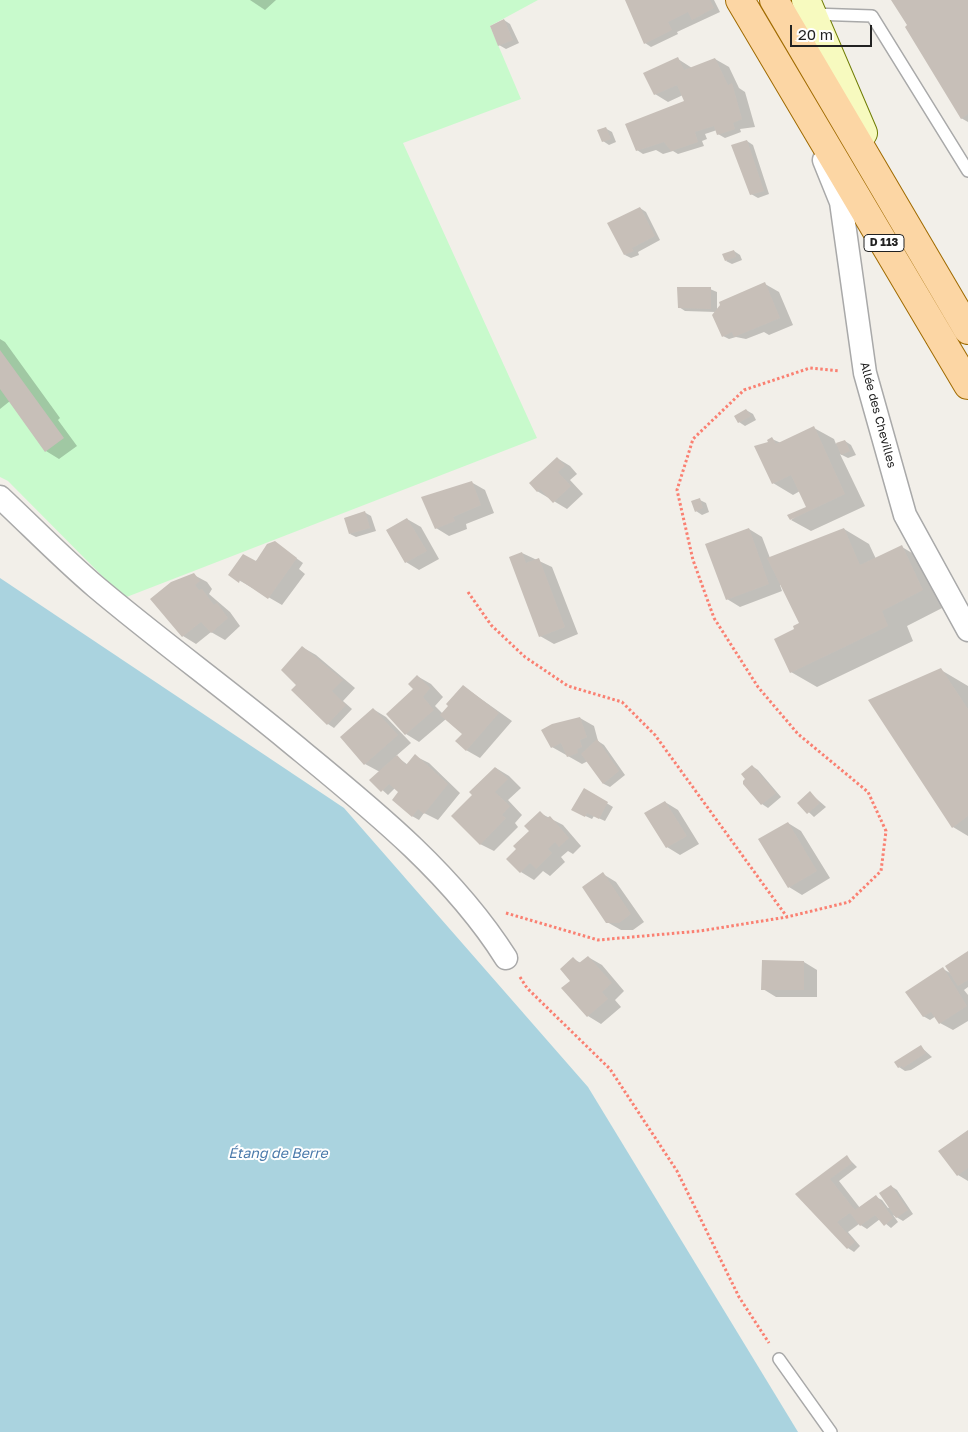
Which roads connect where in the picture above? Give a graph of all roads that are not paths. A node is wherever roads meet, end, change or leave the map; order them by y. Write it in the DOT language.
graph roads {
  1 [pos="740,0"];
  2 [pos="774,0"];
  3 [pos="809,7"];
  4 [pos="800,101"];
  5 [pos="968,171"];
  6 [pos="894,208"];
  7 [pos="968,330"];
  8 [pos="968,385"];
  9 [pos="0,497"];
  10 [pos="968,630"];
  11 [pos="506,958"];
  12 [pos="779,1359"];
  13 [pos="831,1432"];
  1 -- 4 [label="main road, D 113"];
  2 -- 6 [label="main road, D 113"];
  3 -- 5 [label="lane"];
  3 -- 6 [label="main road"];
  4 -- 8 [label="main road, D 113"];
  4 -- 10 [label="street, Allée des Chevilles"];
  6 -- 7 [label="main road, D 113"];
  9 -- 11 [label="street"];
  12 -- 13 [label="lane"];
}
